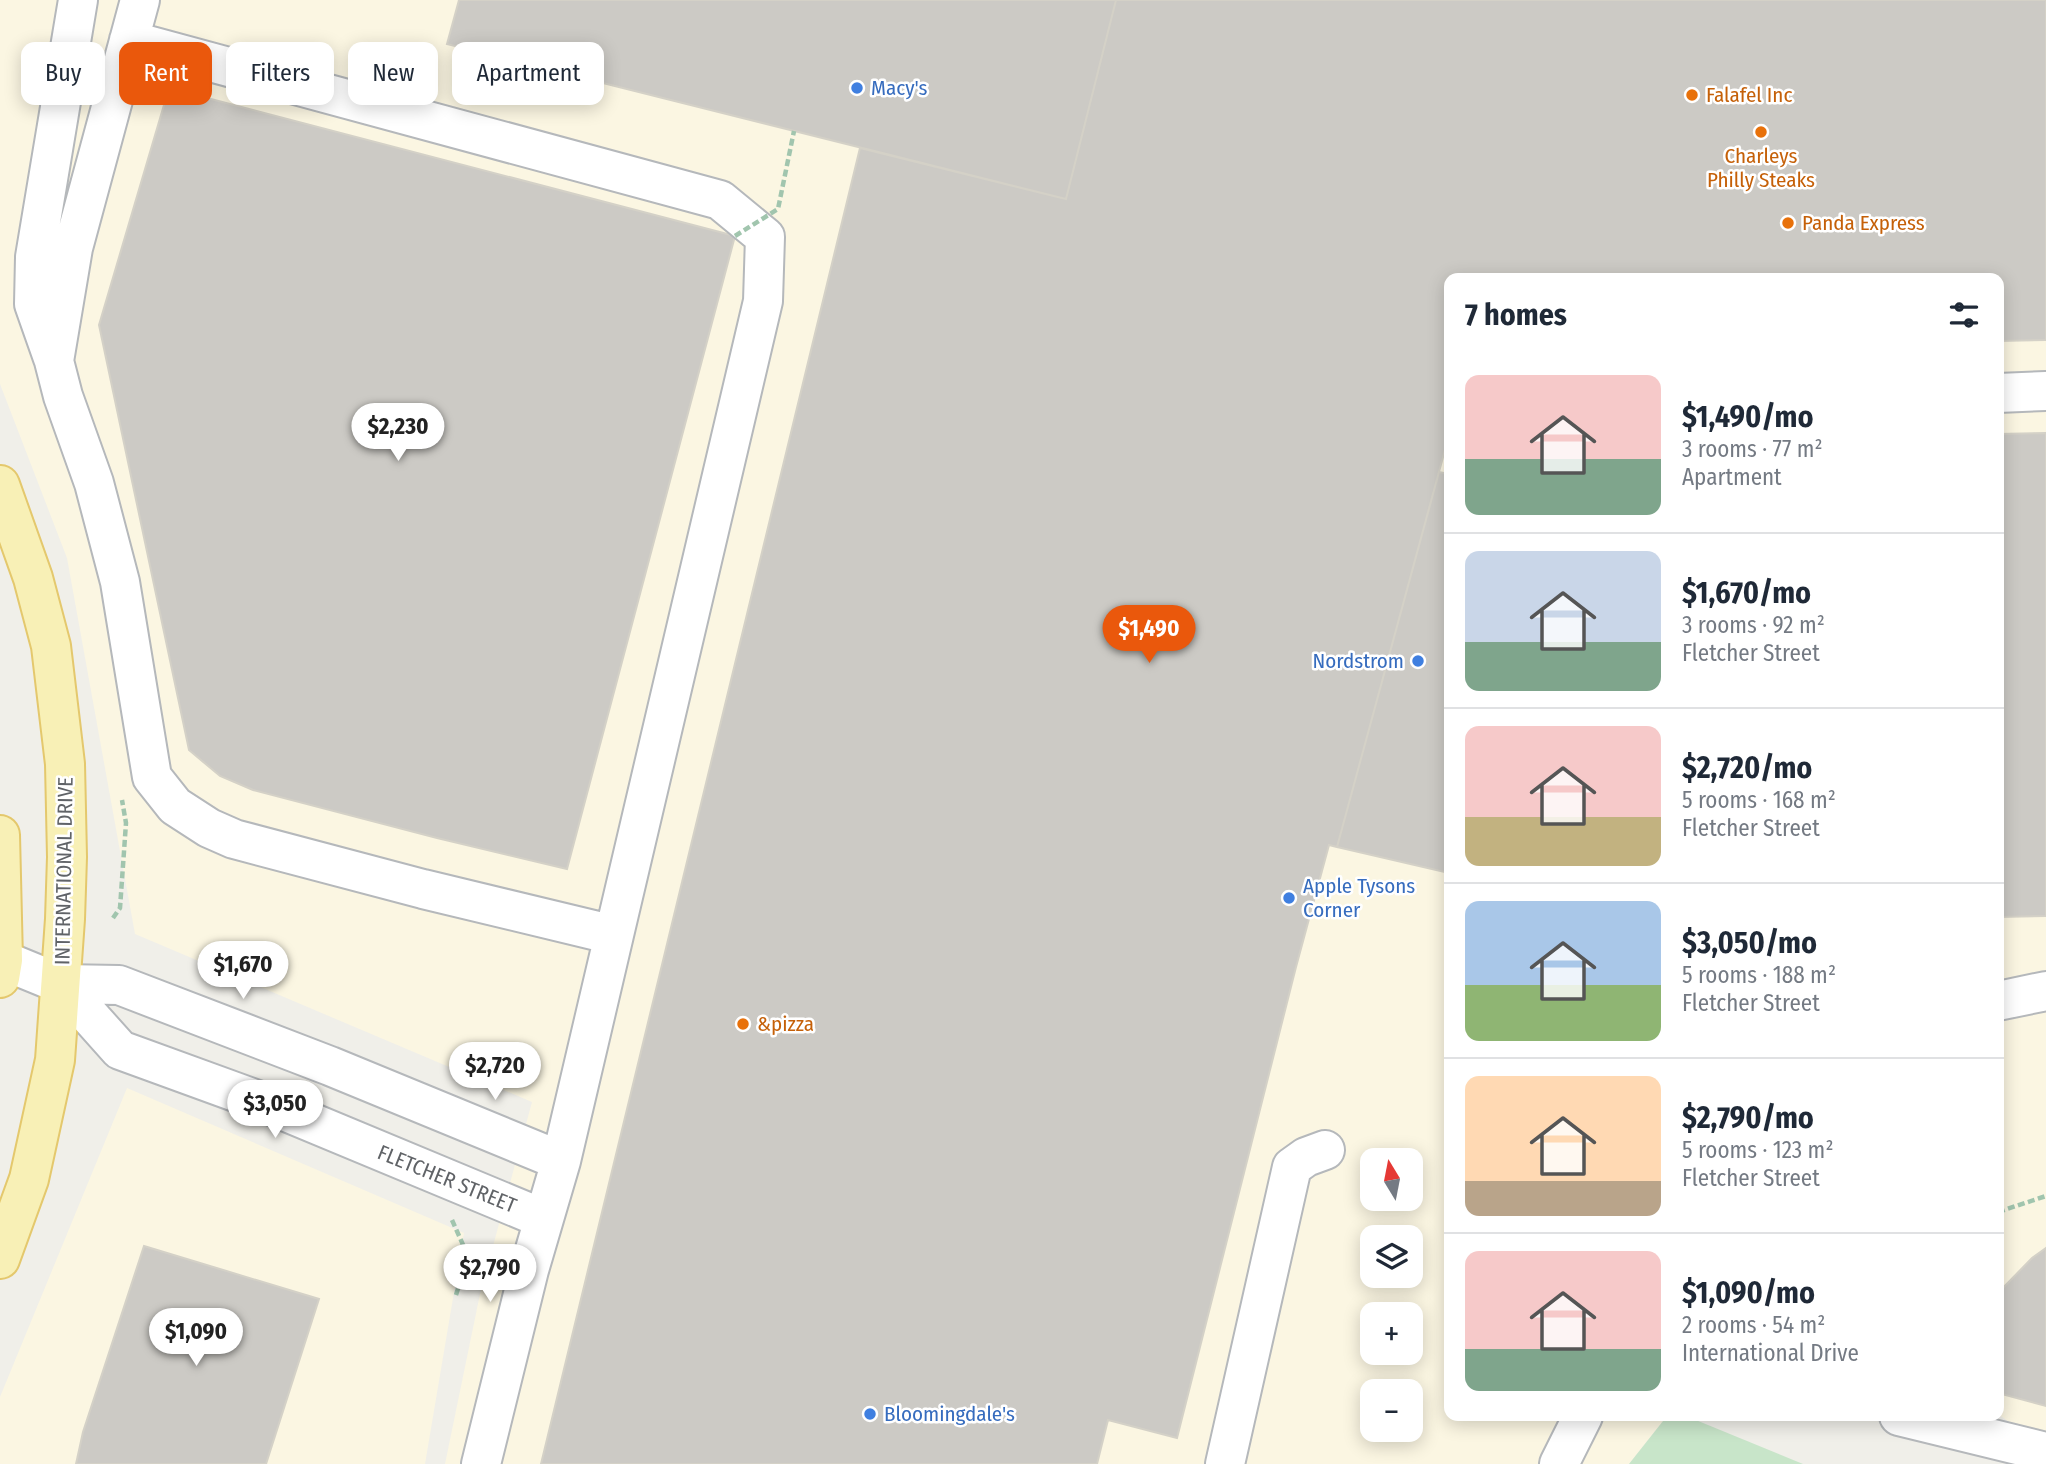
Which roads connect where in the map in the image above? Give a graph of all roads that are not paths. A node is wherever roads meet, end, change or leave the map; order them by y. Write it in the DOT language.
graph roads {
  1 [pos="78,0"];
  2 [pos="140,0"];
  3 [pos="129,40"];
  4 [pos="54,361"];
  5 [pos="2046,391"];
  6 [pos="2004,393"];
  7 [pos="0,485"];
  8 [pos="0,835"];
  9 [pos="614,935"];
  10 [pos="1,966"];
  11 [pos="61,984"];
  12 [pos="2046,991"];
  13 [pos="2004,1000"];
  14 [pos="1325,1150"];
  15 [pos="561,1161"];
  16 [pos="544,1219"];
  17 [pos="0,1259"];
  18 [pos="1580,1421"];
  19 [pos="1919,1421"];
  20 [pos="2046,1452"];
  21 [pos="481,1464"];
  22 [pos="1225,1464"];
  23 [pos="1559,1464"];
  1 -- 4 [label="street"];
  2 -- 3 [label="street"];
  3 -- 4 [label="street"];
  3 -- 9 [label="street"];
  4 -- 9 [label="street"];
  5 -- 6 [label="street"];
  7 -- 11 [label="main road, INTERNATIONAL DRIVE"];
  8 -- 10 [label="main road"];
  9 -- 15 [label="street"];
  10 -- 11 [label="street, FLETCHER STREET"];
  11 -- 15 [label="street, FLETCHER STREET"];
  11 -- 16 [label="street, FLETCHER STREET"];
  11 -- 17 [label="main road, INTERNATIONAL DRIVE"];
  12 -- 13 [label="street"];
  14 -- 22 [label="street"];
  15 -- 16 [label="street"];
  16 -- 21 [label="street"];
  18 -- 23 [label="street"];
  19 -- 20 [label="street"];
}
